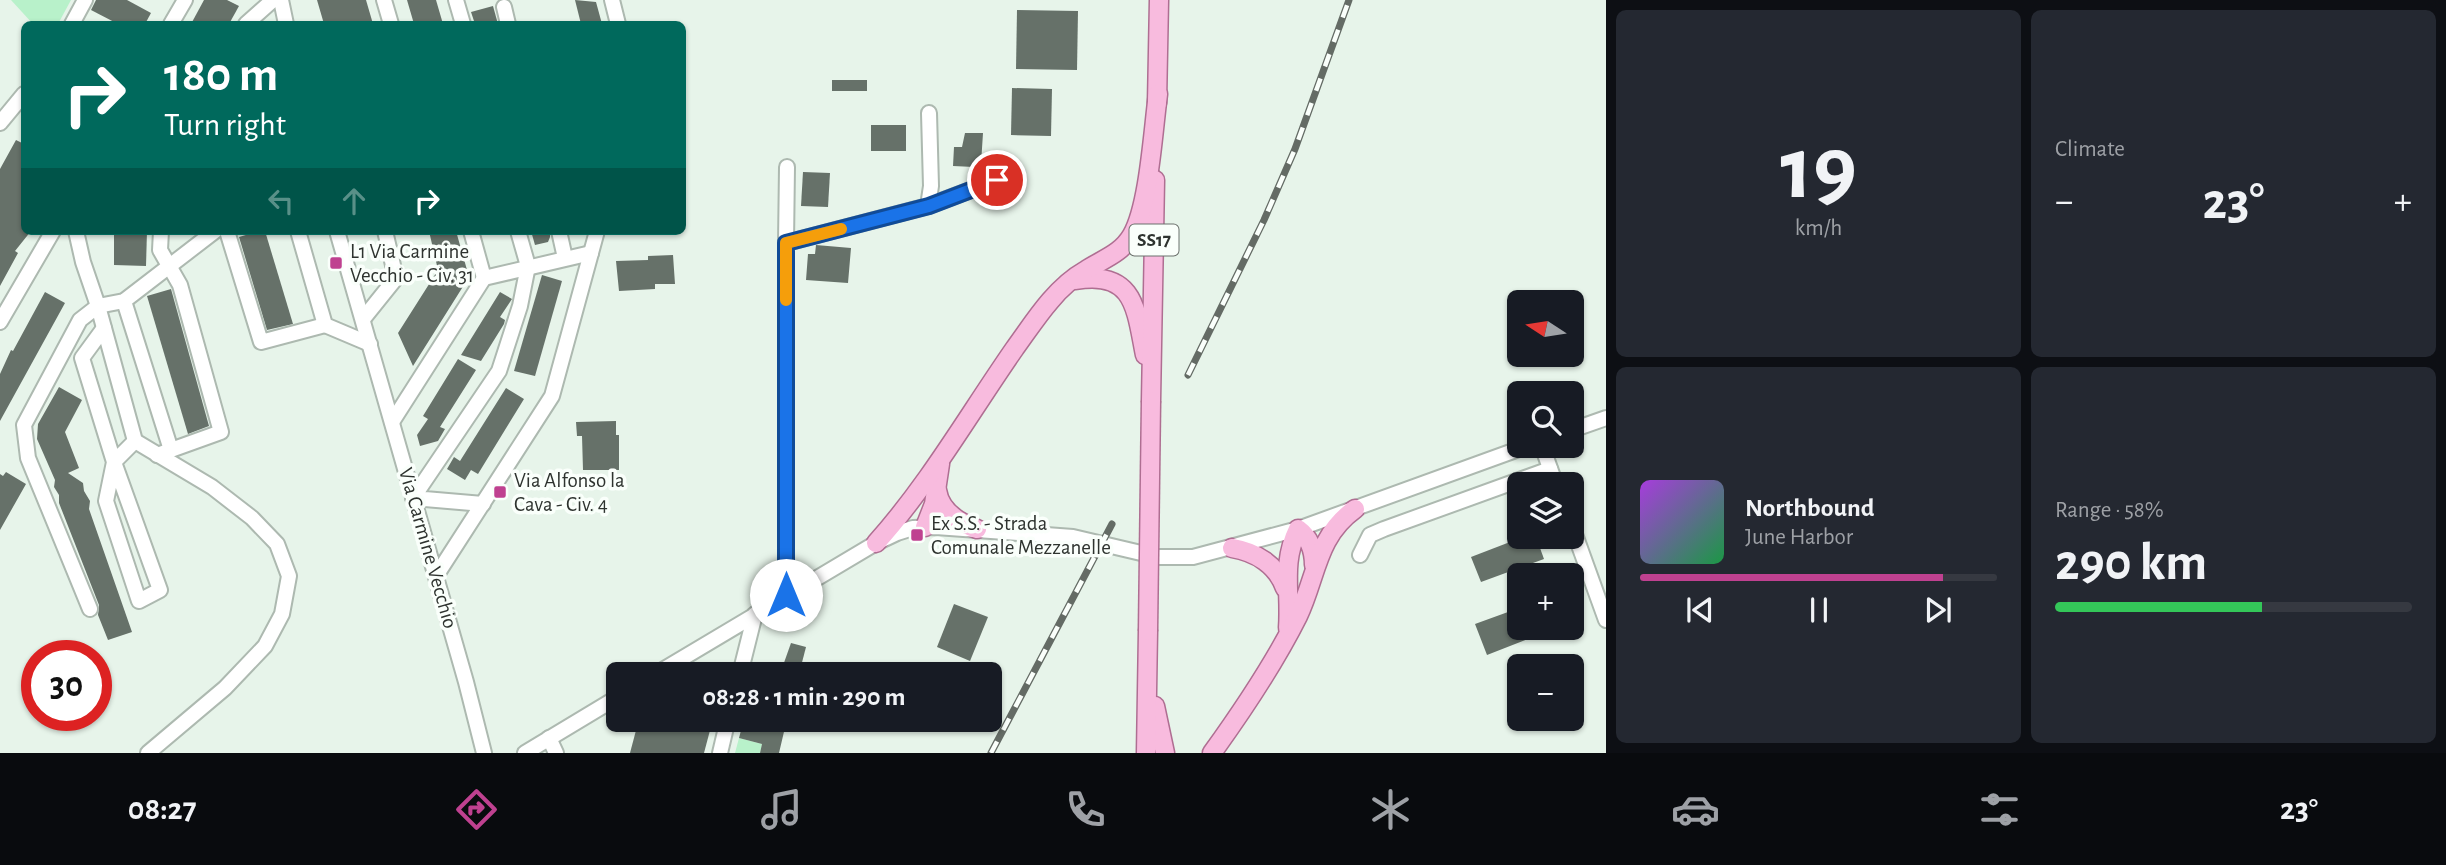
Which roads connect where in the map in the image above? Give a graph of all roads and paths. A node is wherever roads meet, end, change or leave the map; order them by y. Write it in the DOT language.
graph roads {
  1 [pos="85,0"];
  2 [pos="185,0"];
  3 [pos="273,0"];
  4 [pos="281,0"];
  5 [pos="384,0"];
  6 [pos="456,0"];
  7 [pos="612,0"];
  8 [pos="1159,0"];
  9 [pos="504,7"];
  10 [pos="74,21"];
  11 [pos="173,21"];
  12 [pos="253,21"];
  13 [pos="285,21"];
  14 [pos="390,21"];
  15 [pos="462,21"];
  16 [pos="507,21"];
  17 [pos="617,21"];
  18 [pos="1158,94"];
  19 [pos="21,98"];
  20 [pos="929,113"];
  21 [pos="0,123"];
  22 [pos="787,167"];
  23 [pos="997,180"];
  24 [pos="929,206"];
  25 [pos="50,235"];
  26 [pos="77,235"];
  27 [pos="161,235"];
  28 [pos="210,235"];
  29 [pos="228,235"];
  30 [pos="299,235"];
  31 [pos="338,235"];
  32 [pos="386,235"];
  33 [pos="472,235"];
  34 [pos="520,235"];
  35 [pos="560,235"];
  36 [pos="596,235"];
  37 [pos="786,243"];
  38 [pos="591,253"];
  39 [pos="565,258"];
  40 [pos="170,265"];
  41 [pos="528,266"];
  42 [pos="484,278"];
  43 [pos="1073,280"];
  44 [pos="124,300"];
  45 [pos="5,302"];
  46 [pos="98,306"];
  47 [pos="363,319"];
  48 [pos="0,322"];
  49 [pos="325,325"];
  50 [pos="104,328"];
  51 [pos="370,344"];
  52 [pos="1151,394"];
  53 [pos="1606,418"];
  54 [pos="392,422"];
  55 [pos="1584,426"];
  56 [pos="135,441"];
  57 [pos="164,453"];
  58 [pos="1507,453"];
  59 [pos="1546,458"];
  60 [pos="114,462"];
  61 [pos="1550,469"];
  62 [pos="1551,472"];
  63 [pos="929,487"];
  64 [pos="413,498"];
  65 [pos="483,504"];
  66 [pos="1355,509"];
  67 [pos="925,527"];
  68 [pos="977,528"];
  69 [pos="1298,528"];
  70 [pos="876,543"];
  71 [pos="1232,548"];
  72 [pos="1580,549"];
  73 [pos="1360,555"];
  74 [pos="1314,567"];
  75 [pos="436,576"];
  76 [pos="786,595"];
  77 [pos="1287,596"];
  78 [pos="89,609"];
  79 [pos="755,614"];
  80 [pos="1606,620"];
  81 [pos="1287,635"];
  82 [pos="1147,658"];
  83 [pos="676,662"];
  84 [pos="743,662"];
  85 [pos="606,704"];
  86 [pos="725,732"];
  87 [pos="549,738"];
  88 [pos="1212,752"];
  89 [pos="148,753"];
  90 [pos="484,753"];
  91 [pos="525,753"];
  92 [pos="556,753"];
  93 [pos="720,753"];
  94 [pos="1146,753"];
  95 [pos="1165,753"];
  1 -- 10 [label="street"];
  2 -- 11 [label="street"];
  3 -- 12 [label="street"];
  4 -- 13 [label="street"];
  5 -- 14 [label="street"];
  6 -- 15 [label="street"];
  7 -- 17 [label="street"];
  8 -- 18 [label="main road, SS17"];
  9 -- 16 [label="street"];
  18 -- 43 [label="main road"];
  18 -- 52 [label="main road, SS17"];
  19 -- 21 [label="street"];
  20 -- 24 [label="street"];
  22 -- 37 [label="street"];
  23 -- 24 [label="street"];
  24 -- 37 [label="street"];
  25 -- 45 [label="street"];
  26 -- 46 [label="street"];
  27 -- 40 [label="street"];
  28 -- 40 [label="street"];
  29 -- 49 [label="street"];
  30 -- 49 [label="street"];
  31 -- 47 [label="street, Via Carmine Vecchio"];
  32 -- 47 [label="street"];
  33 -- 42 [label="street"];
  34 -- 41 [label="street"];
  35 -- 39 [label="street"];
  36 -- 38 [label="street"];
  37 -- 76 [label="street"];
  38 -- 39 [label="street"];
  38 -- 65 [label="street"];
  39 -- 41 [label="street"];
  40 -- 44 [label="street"];
  40 -- 57 [label="street"];
  41 -- 42 [label="street"];
  41 -- 64 [label="street"];
  42 -- 54 [label="street"];
  43 -- 52 [label="main road"];
  43 -- 63 [label="main road"];
  44 -- 46 [label="street"];
  44 -- 57 [label="street"];
  45 -- 48 [label="street"];
  46 -- 50 [label="street"];
  46 -- 78 [label="street"];
  47 -- 51 [label="street, Via Carmine Vecchio"];
  49 -- 51 [label="street"];
  50 -- 56 [label="street"];
  50 -- 60 [label="street"];
  51 -- 54 [label="street, Via Carmine Vecchio"];
  52 -- 82 [label="main road, SS17, bridge"];
  53 -- 55 [label="street"];
  54 -- 64 [label="street, Via Carmine Vecchio"];
  56 -- 57 [label="street"];
  56 -- 60 [label="street"];
  57 -- 89 [label="street"];
  58 -- 66 [label="street"];
  59 -- 61 [label="street"];
  60 -- 60 [label="street"];
  61 -- 62 [label="street"];
  61 -- 73 [label="street"];
  63 -- 67 [label="main road"];
  63 -- 68 [label="main road"];
  63 -- 70 [label="main road"];
  64 -- 65 [label="street"];
  64 -- 75 [label="street, Via Carmine Vecchio"];
  65 -- 75 [label="street"];
  66 -- 69 [label="street"];
  66 -- 74 [label="main road"];
  67 -- 68 [label="street"];
  67 -- 70 [label="street"];
  68 -- 71 [label="street"];
  69 -- 71 [label="street"];
  69 -- 74 [label="main road"];
  69 -- 77 [label="main road"];
  70 -- 76 [label="street"];
  71 -- 77 [label="main road"];
  72 -- 80 [label="street"];
  74 -- 81 [label="main road"];
  75 -- 90 [label="street, Via Carmine Vecchio"];
  76 -- 79 [label="street"];
  77 -- 81 [label="main road"];
  79 -- 83 [label="street"];
  79 -- 84 [label="street"];
  81 -- 88 [label="main road"];
  82 -- 94 [label="main road, SS17"];
  82 -- 95 [label="main road"];
  85 -- 87 [label="street"];
  86 -- 93 [label="street"];
  87 -- 91 [label="street"];
  87 -- 92 [label="street"];
}
